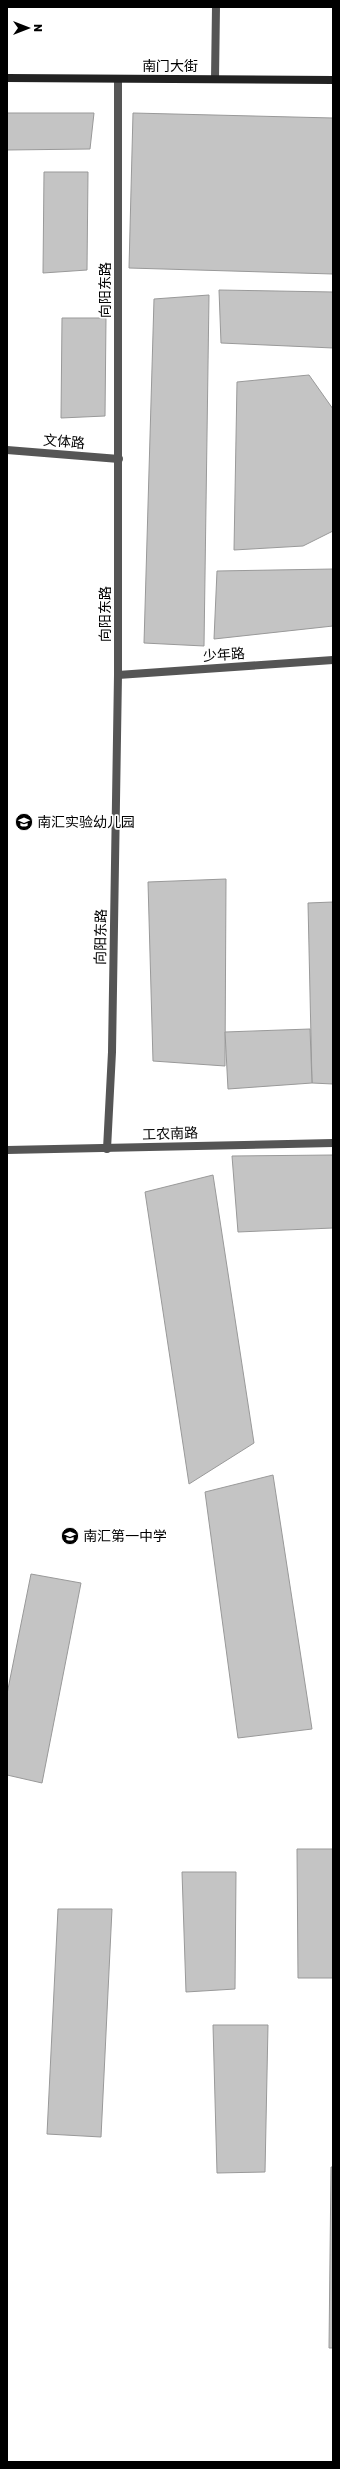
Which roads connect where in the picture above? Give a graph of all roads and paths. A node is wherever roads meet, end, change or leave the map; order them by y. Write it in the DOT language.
graph roads {
  1 [pos="216,7"];
  2 [pos="7,78"];
  3 [pos="118,79"];
  4 [pos="215,79"];
  5 [pos="333,80"];
  6 [pos="7,450"];
  7 [pos="119,459"];
  8 [pos="333,660"];
  9 [pos="118,675"];
  10 [pos="333,1143"];
  11 [pos="107,1149"];
  12 [pos="7,1150"];
  1 -- 4 [label="street"];
  2 -- 3 [label="street, 南门大街"];
  3 -- 4 [label="street, 南门大街"];
  3 -- 7 [label="street, 向阳东路"];
  4 -- 5 [label="street, 南门大街"];
  6 -- 7 [label="street, 文体路"];
  7 -- 9 [label="street, 向阳东路"];
  8 -- 9 [label="street, 少年路"];
  9 -- 11 [label="street, 向阳东路"];
  10 -- 11 [label="street, 工农南路"];
  11 -- 12 [label="street, 工农南路"];
}
